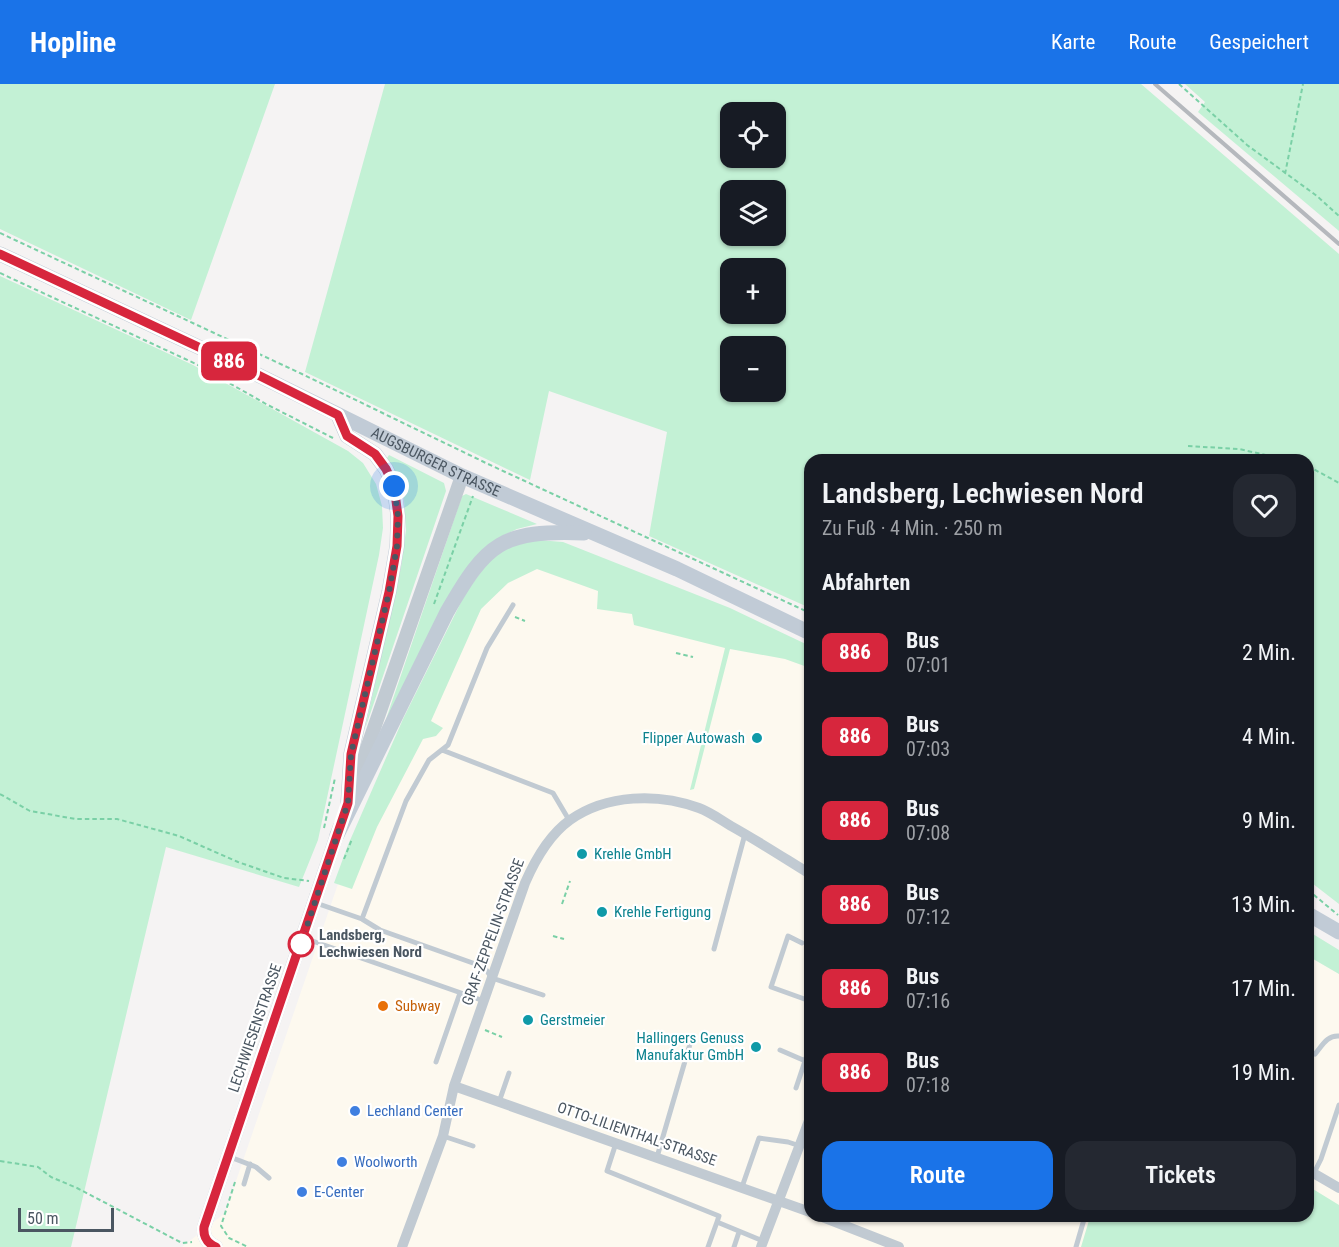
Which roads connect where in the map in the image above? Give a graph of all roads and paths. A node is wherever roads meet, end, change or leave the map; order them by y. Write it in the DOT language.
graph roads {
  1 [pos="1179,84"];
  2 [pos="1304,84"];
  3 [pos="1285,174"];
  4 [pos="1339,216"];
  5 [pos="0,233"];
  6 [pos="0,254"];
  7 [pos="0,273"];
  8 [pos="338,415"];
  9 [pos="339,442"];
  10 [pos="1188,446"];
  11 [pos="1264,454"];
  12 [pos="1314,469"];
  13 [pos="462,476"];
  14 [pos="479,483"];
  15 [pos="1339,483"];
  16 [pos="593,534"];
  17 [pos="434,604"];
  18 [pos="513,605"];
  19 [pos="804,610"];
  20 [pos="804,630"];
  21 [pos="675,653"];
  22 [pos="693,657"];
  23 [pos="442,750"];
  24 [pos="335,777"];
  25 [pos="0,794"];
  26 [pos="348,803"];
  27 [pos="570,820"];
  28 [pos="744,834"];
  29 [pos="330,835"];
  30 [pos="804,870"];
  31 [pos="570,881"];
  32 [pos="316,883"];
  33 [pos="1314,895"];
  34 [pos="315,903"];
  35 [pos="562,904"];
  36 [pos="1339,915"];
  37 [pos="1314,917"];
  38 [pos="362,919"];
  39 [pos="1339,932"];
  40 [pos="553,936"];
  41 [pos="303,938"];
  42 [pos="564,939"];
  43 [pos="802,943"];
  44 [pos="714,949"];
  45 [pos="492,978"];
  46 [pos="460,993"];
  47 [pos="543,995"];
  48 [pos="804,999"];
  49 [pos="484,1001"];
  50 [pos="475,1027"];
  51 [pos="1339,1036"];
  52 [pos="502,1037"];
  53 [pos="690,1044"];
  54 [pos="780,1050"];
  55 [pos="1315,1054"];
  56 [pos="804,1060"];
  57 [pos="436,1062"];
  58 [pos="804,1071"];
  59 [pos="509,1072"];
  60 [pos="454,1086"];
  61 [pos="796,1088"];
  62 [pos="499,1102"];
  63 [pos="1339,1105"];
  64 [pos="804,1135"];
  65 [pos="443,1136"];
  66 [pos="616,1143"];
  67 [pos="473,1146"];
  68 [pos="800,1146"];
  69 [pos="228,1157"];
  70 [pos="657,1157"];
  71 [pos="0,1161"];
  72 [pos="250,1164"];
  73 [pos="1314,1168"];
  74 [pos="1314,1174"];
  75 [pos="269,1178"];
  76 [pos="244,1184"];
  77 [pos="742,1187"];
  78 [pos="1339,1188"];
  79 [pos="780,1201"];
  80 [pos="804,1210"];
  81 [pos="717,1222"];
  82 [pos="835,1222"];
  83 [pos="1083,1222"];
  84 [pos="739,1232"];
  85 [pos="211,1244"];
  86 [pos="762,1244"];
  87 [pos="402,1247"];
  88 [pos="708,1247"];
  89 [pos="734,1247"];
  90 [pos="899,1247"];
  91 [pos="1076,1247"];
  1 -- 3 [label="path"];
  2 -- 3 [label="path"];
  3 -- 4 [label="path"];
  5 -- 19 [label="path"];
  6 -- 8 [label="main road, AUGSBURGER STRASSE"];
  7 -- 9 [label="path"];
  8 -- 13 [label="main road, AUGSBURGER STRASSE"];
  8 -- 26 [label="main road"];
  10 -- 11 [label="path"];
  12 -- 15 [label="path"];
  13 -- 14 [label="main road, AUGSBURGER STRASSE"];
  13 -- 26 [label="street, LECHWIESENSTRASSE"];
  14 -- 16 [label="main road, AUGSBURGER STRASSE"];
  14 -- 17 [label="path"];
  16 -- 20 [label="main road, AUGSBURGER STRASSE"];
  16 -- 29 [label="main road"];
  18 -- 23 [label="lane"];
  21 -- 22 [label="path"];
  23 -- 27 [label="lane"];
  23 -- 38 [label="lane"];
  24 -- 29 [label="path"];
  25 -- 32 [label="path"];
  26 -- 29 [label="street, LECHWIESENSTRASSE"];
  27 -- 28 [label="street, GRAF-ZEPPELIN-STRASSE"];
  27 -- 45 [label="street, GRAF-ZEPPELIN-STRASSE"];
  28 -- 30 [label="street, GRAF-ZEPPELIN-STRASSE"];
  28 -- 44 [label="lane"];
  29 -- 32 [label="street, LECHWIESENSTRASSE"];
  31 -- 35 [label="path"];
  32 -- 34 [label="street, LECHWIESENSTRASSE"];
  33 -- 36 [label="path"];
  34 -- 38 [label="lane"];
  34 -- 41 [label="street, LECHWIESENSTRASSE"];
  37 -- 39 [label="main road"];
  38 -- 45 [label="lane"];
  40 -- 42 [label="path"];
  41 -- 46 [label="lane"];
  41 -- 69 [label="street, LECHWIESENSTRASSE"];
  43 -- 48 [label="lane"];
  45 -- 47 [label="lane"];
  45 -- 49 [label="street, GRAF-ZEPPELIN-STRASSE"];
  46 -- 49 [label="lane"];
  46 -- 57 [label="lane"];
  49 -- 50 [label="street, GRAF-ZEPPELIN-STRASSE"];
  50 -- 52 [label="path"];
  50 -- 60 [label="street, GRAF-ZEPPELIN-STRASSE"];
  51 -- 55 [label="lane"];
  53 -- 70 [label="lane"];
  54 -- 56 [label="lane"];
  58 -- 61 [label="lane"];
  59 -- 62 [label="lane"];
  60 -- 62 [label="street, OTTO-LILIENTHAL-STRASSE"];
  60 -- 65 [label="street, GRAF-ZEPPELIN-STRASSE"];
  62 -- 66 [label="street, OTTO-LILIENTHAL-STRASSE"];
  63 -- 73 [label="lane"];
  64 -- 68 [label="street"];
  65 -- 67 [label="lane"];
  65 -- 87 [label="street, GRAF-ZEPPELIN-STRASSE"];
  66 -- 70 [label="street, OTTO-LILIENTHAL-STRASSE"];
  66 -- 81 [label="lane"];
  68 -- 77 [label="lane"];
  68 -- 79 [label="street"];
  69 -- 72 [label="lane"];
  69 -- 85 [label="street, LECHWIESENSTRASSE"];
  70 -- 77 [label="street, OTTO-LILIENTHAL-STRASSE"];
  71 -- 85 [label="path"];
  72 -- 75 [label="lane"];
  72 -- 76 [label="lane"];
  74 -- 78 [label="street"];
  77 -- 79 [label="street, OTTO-LILIENTHAL-STRASSE"];
  79 -- 80 [label="street, OTTO-LILIENTHAL-STRASSE"];
  79 -- 86 [label="street"];
  81 -- 84 [label="lane"];
  81 -- 88 [label="lane"];
  82 -- 90 [label="street"];
  83 -- 91 [label="lane"];
  84 -- 86 [label="lane"];
  84 -- 89 [label="lane"];
}
